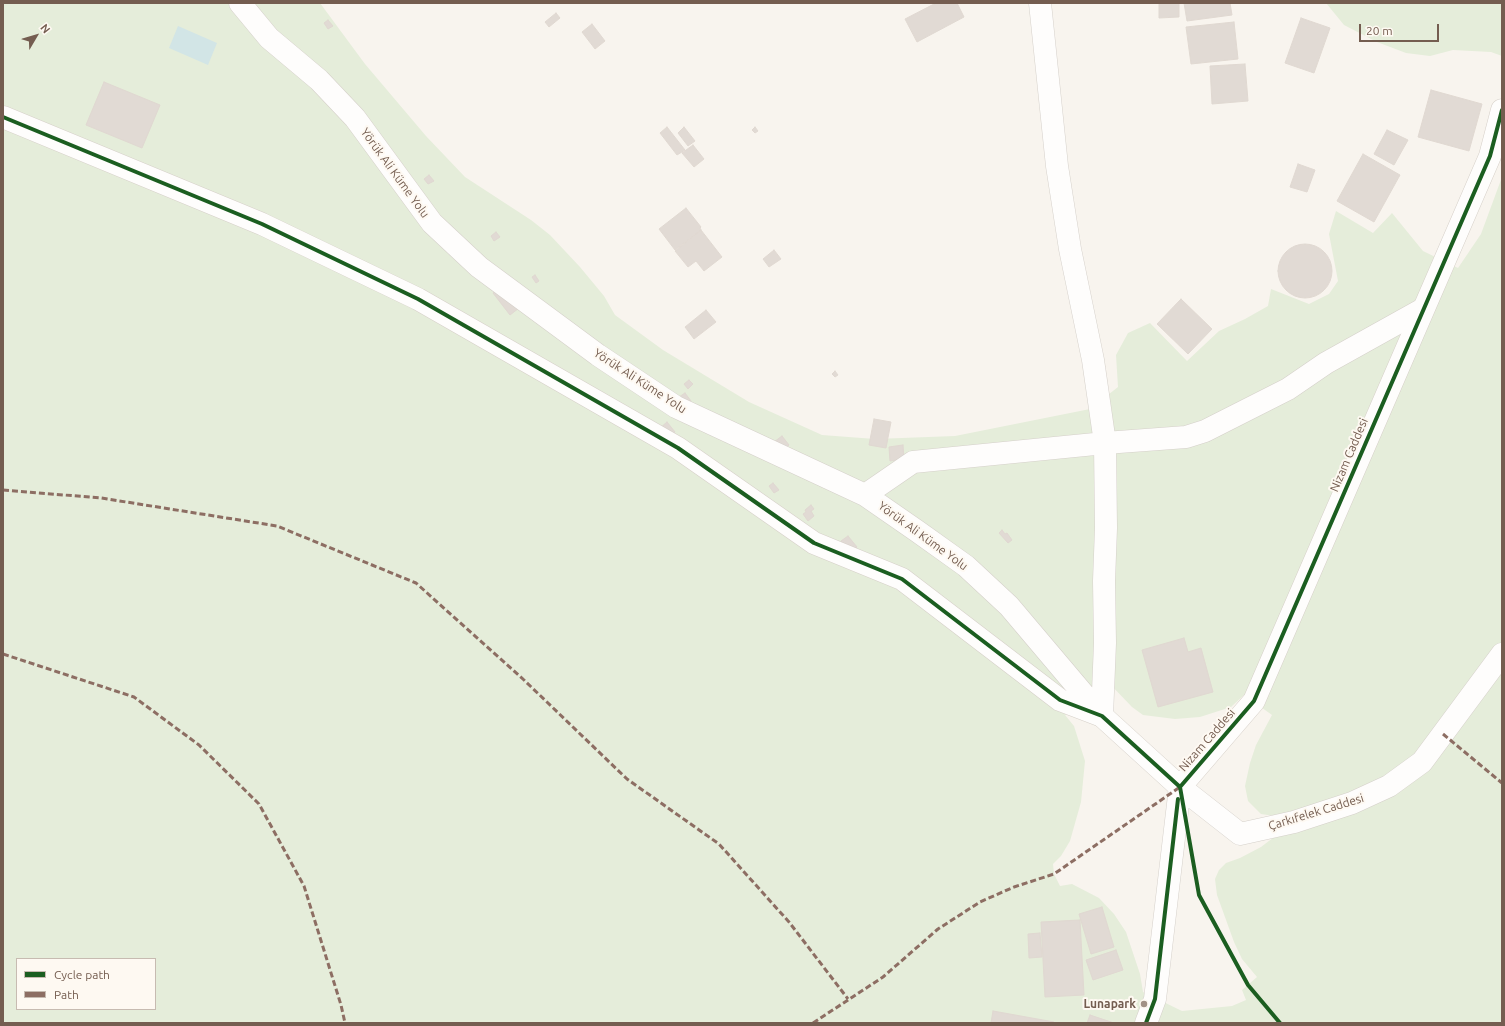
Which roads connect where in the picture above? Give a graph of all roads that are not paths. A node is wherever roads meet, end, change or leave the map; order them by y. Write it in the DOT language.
graph roads {
  1 [pos="240,3"];
  2 [pos="1040,3"];
  3 [pos="1502,110"];
  4 [pos="3,116"];
  5 [pos="1423,309"];
  6 [pos="1105,443"];
  7 [pos="865,495"];
  8 [pos="1502,654"];
  9 [pos="1102,716"];
  10 [pos="1180,787"];
  11 [pos="1146,1023"];
  1 -- 7 [label="street, Yörük Ali Küme Yolu"];
  2 -- 6 [label="street"];
  3 -- 5 [label="street, Nizam Caddesi"];
  4 -- 9 [label="street"];
  5 -- 6 [label="street"];
  5 -- 10 [label="street, Nizam Caddesi"];
  6 -- 7 [label="street"];
  6 -- 9 [label="street"];
  7 -- 9 [label="street, Yörük Ali Küme Yolu"];
  8 -- 10 [label="street, Çarkıfelek Caddesi"];
  9 -- 10 [label="street"];
  10 -- 11 [label="street"];
}
